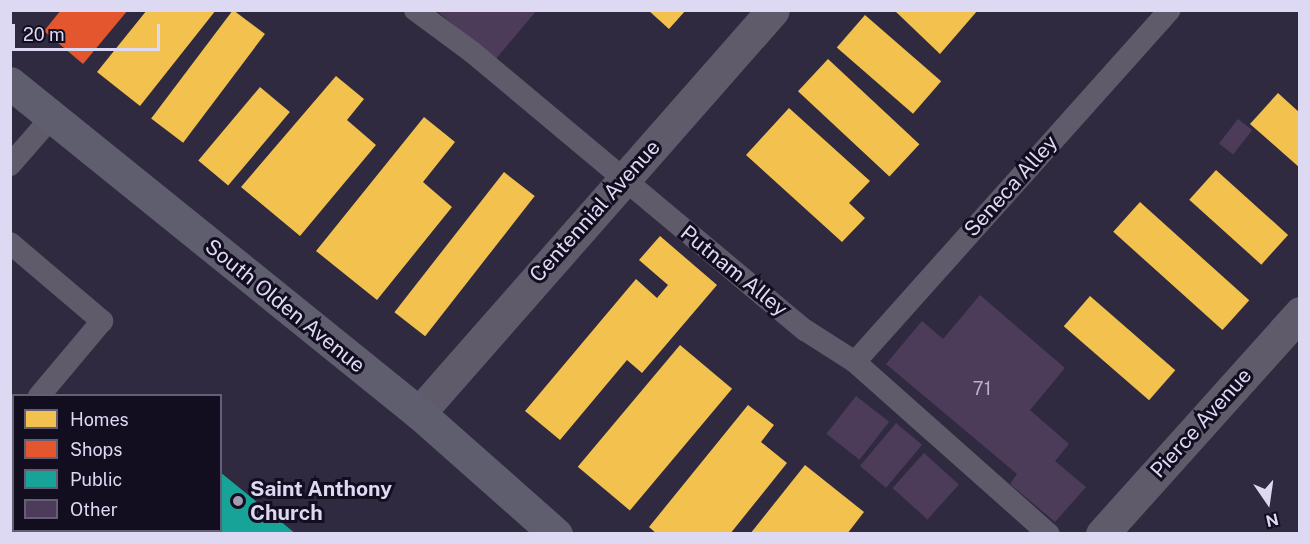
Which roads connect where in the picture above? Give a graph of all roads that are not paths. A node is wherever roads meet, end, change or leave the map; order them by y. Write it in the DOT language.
graph roads {
  1 [pos="416,10"];
  2 [pos="773,10"];
  3 [pos="1170,10"];
  4 [pos="10,83"];
  5 [pos="52,117"];
  6 [pos="10,165"];
  7 [pos="622,179"];
  8 [pos="10,243"];
  9 [pos="1299,313"];
  10 [pos="855,363"];
  11 [pos="41,394"];
  12 [pos="419,413"];
  13 [pos="546,530"];
  14 [pos="1050,534"];
  15 [pos="1102,534"];
  1 -- 7 [label="lane, Putnam Alley"];
  2 -- 7 [label="street, Centennial Avenue"];
  3 -- 10 [label="lane, Seneca Alley"];
  4 -- 5 [label="main road, South Olden Avenue"];
  5 -- 6 [label="lane"];
  5 -- 12 [label="main road, South Olden Avenue"];
  7 -- 10 [label="lane, Putnam Alley"];
  7 -- 12 [label="street, Centennial Avenue"];
  8 -- 11 [label="lane"];
  9 -- 15 [label="street, Pierce Avenue"];
  10 -- 14 [label="lane, Putnam Alley"];
  12 -- 13 [label="main road, South Olden Avenue"];
}
